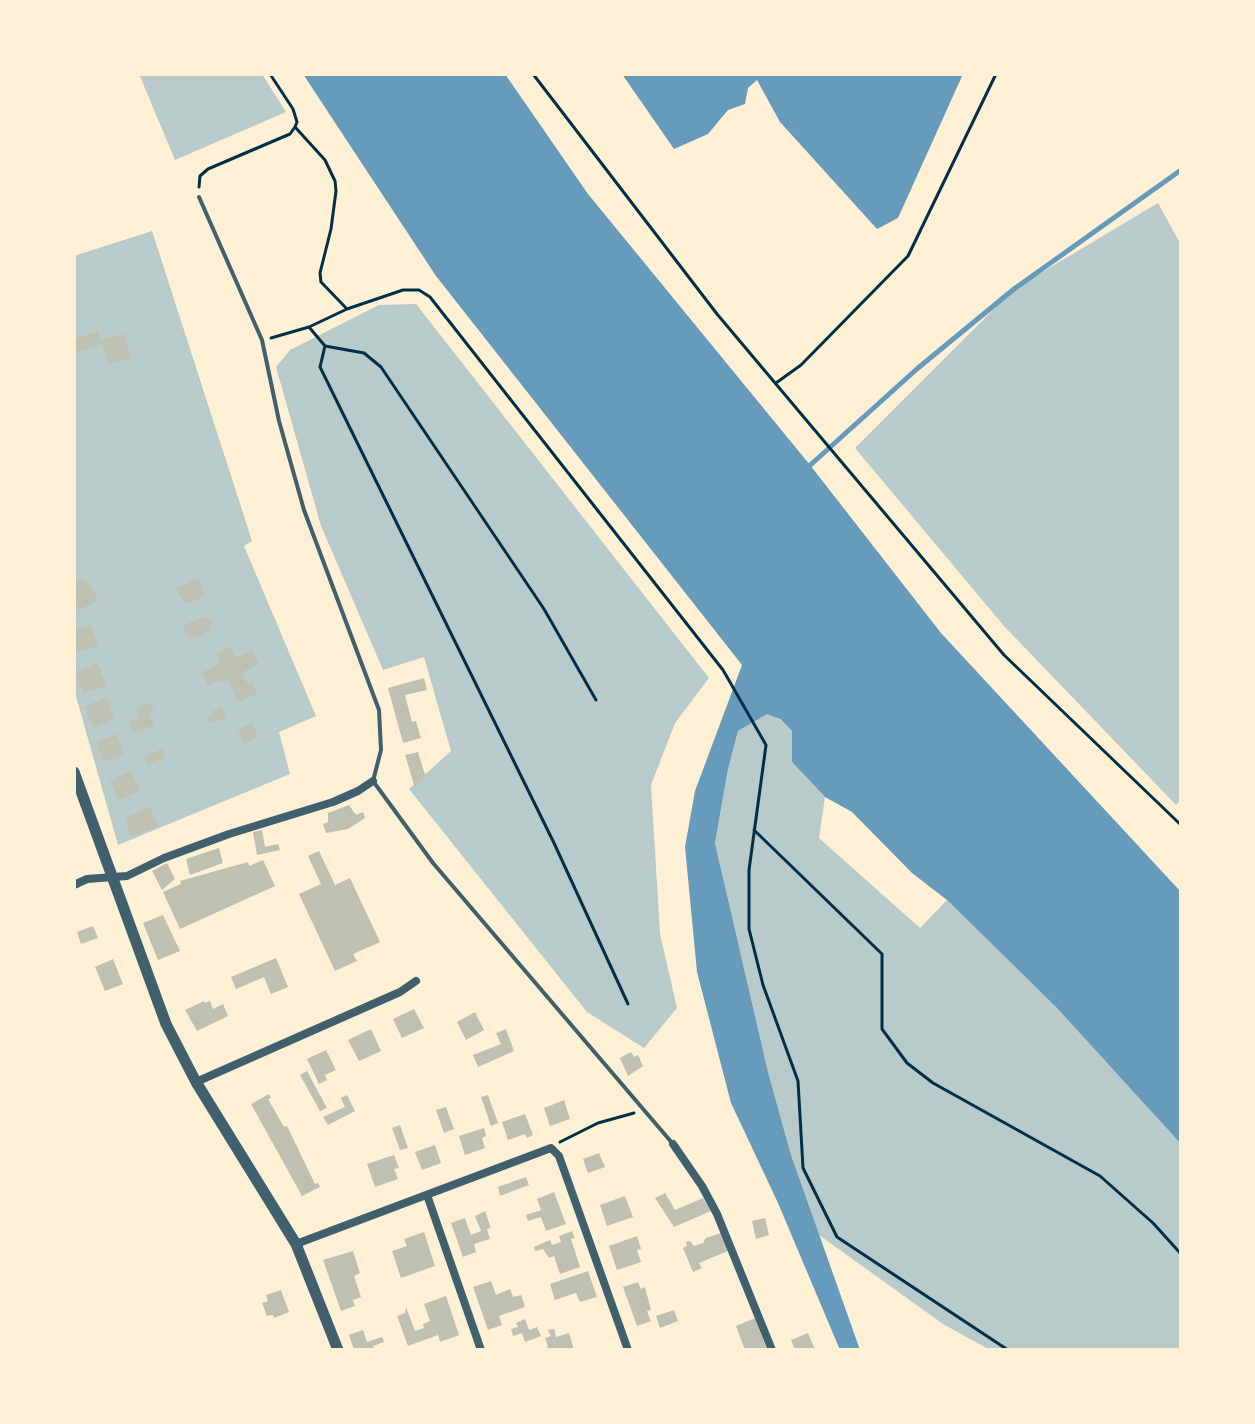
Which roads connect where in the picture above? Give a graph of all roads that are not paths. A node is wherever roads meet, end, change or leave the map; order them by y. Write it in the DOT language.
graph roads {
  1 [pos="199,197"];
  2 [pos="74,772"];
  3 [pos="373,781"];
  4 [pos="111,878"];
  5 [pos="74,885"];
  6 [pos="416,981"];
  7 [pos="196,1082"];
  8 [pos="673,1144"];
  9 [pos="427,1195"];
  10 [pos="296,1244"];
  11 [pos="338,1350"];
  12 [pos="481,1350"];
  13 [pos="628,1350"];
  14 [pos="772,1350"];
  1 -- 3 [label="lane"];
  2 -- 4 [label="street"];
  3 -- 4 [label="street"];
  3 -- 8 [label="lane"];
  4 -- 5 [label="street"];
  4 -- 7 [label="street"];
  6 -- 7 [label="street"];
  7 -- 10 [label="street"];
  8 -- 14 [label="street"];
  9 -- 10 [label="street"];
  9 -- 12 [label="street"];
  9 -- 13 [label="street"];
  10 -- 11 [label="street"];
}
